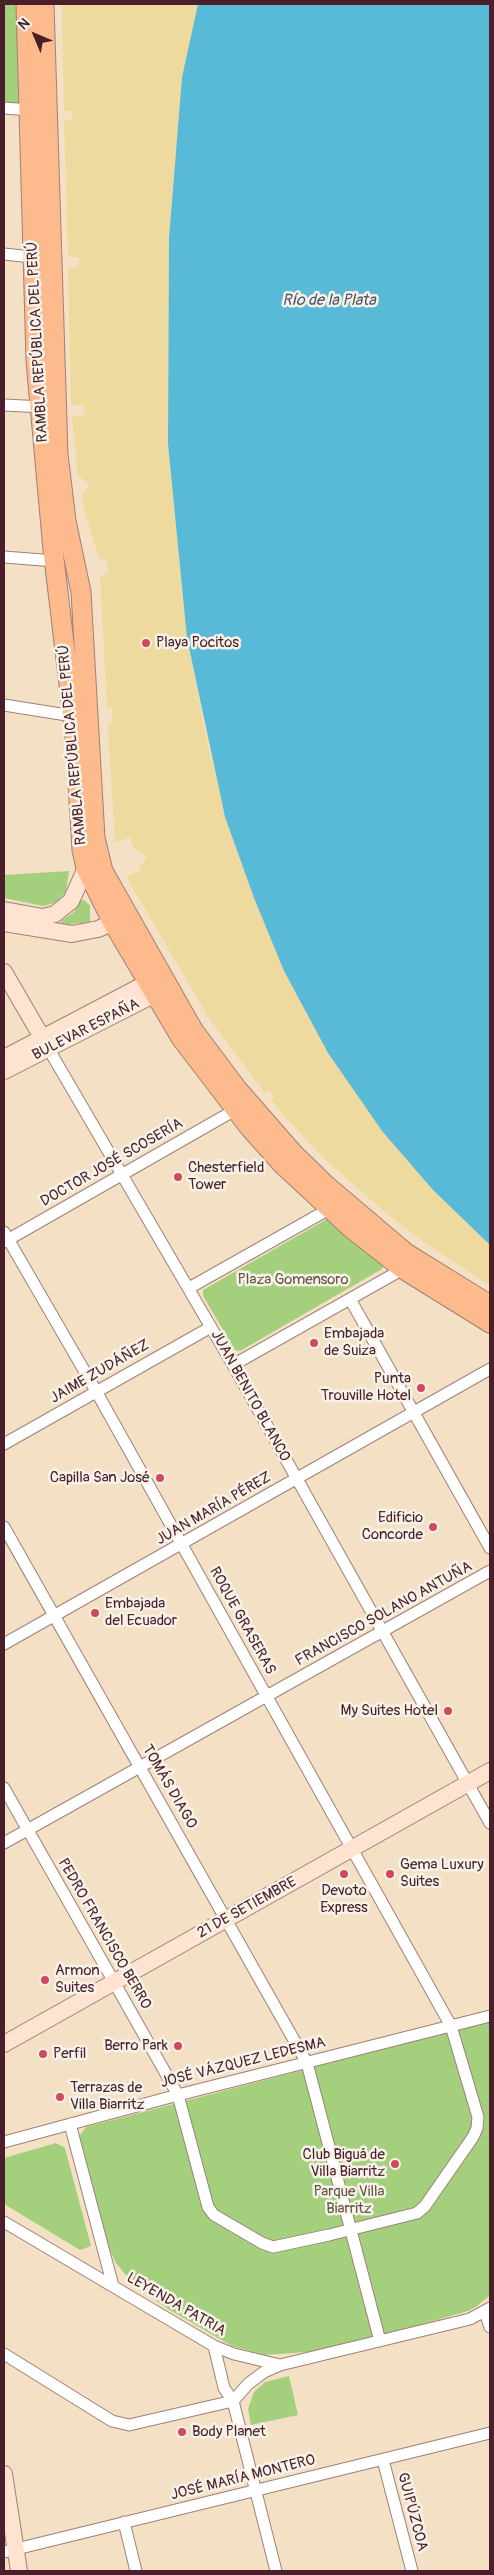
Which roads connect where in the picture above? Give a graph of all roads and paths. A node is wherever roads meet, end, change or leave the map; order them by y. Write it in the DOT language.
graph roads {
  1 [pos="26,4"];
  2 [pos="38,4"];
  3 [pos="44,4"];
  4 [pos="44,31"];
  5 [pos="4,108"];
  6 [pos="30,110"];
  7 [pos="4,254"];
  8 [pos="32,258"];
  9 [pos="53,358"];
  10 [pos="4,405"];
  11 [pos="48,407"];
  12 [pos="4,557"];
  13 [pos="54,561"];
  14 [pos="84,625"];
  15 [pos="4,705"];
  16 [pos="73,716"];
  17 [pos="86,868"];
  18 [pos="4,910"];
  19 [pos="120,920"];
  20 [pos="4,923"];
  21 [pos="4,972"];
  22 [pos="156,989"];
  23 [pos="45,1043"];
  24 [pos="4,1058"];
  25 [pos="4,1071"];
  26 [pos="235,1110"];
  27 [pos="122,1174"];
  28 [pos="329,1209"];
  29 [pos="5,1238"];
  30 [pos="403,1269"];
  31 [pos="189,1288"];
  32 [pos="350,1299"];
  33 [pos="490,1305"];
  34 [pos="490,1323"];
  35 [pos="211,1327"];
  36 [pos="233,1365"];
  37 [pos="490,1368"];
  38 [pos="96,1391"];
  39 [pos="414,1412"];
  40 [pos="4,1444"];
  41 [pos="296,1479"];
  42 [pos="4,1527"];
  43 [pos="182,1545"];
  44 [pos="490,1548"];
  45 [pos="490,1572"];
  46 [pos="55,1616"];
  47 [pos="383,1631"];
  48 [pos="4,1644"];
  49 [pos="267,1696"];
  50 [pos="140,1767"];
  51 [pos="490,1771"];
  52 [pos="468,1784"];
  53 [pos="4,1788"];
  54 [pos="490,1823"];
  55 [pos="28,1829"];
  56 [pos="4,1842"];
  57 [pos="352,1849"];
  58 [pos="226,1919"];
  59 [pos="114,1982"];
  60 [pos="490,2016"];
  61 [pos="451,2026"];
  62 [pos="4,2044"];
  63 [pos="307,2063"];
  64 [pos="178,2095"];
  65 [pos="70,2124"];
  66 [pos="4,2142"];
  67 [pos="4,2222"];
  68 [pos="352,2229"];
  69 [pos="113,2286"];
  70 [pos="488,2310"];
  71 [pos="490,2327"];
  72 [pos="380,2341"];
  73 [pos="214,2346"];
  74 [pos="4,2354"];
  75 [pos="280,2365"];
  76 [pos="233,2401"];
  77 [pos="490,2433"];
  78 [pos="383,2460"];
  79 [pos="4,2474"];
  80 [pos="255,2490"];
  81 [pos="124,2522"];
  82 [pos="10,2551"];
  83 [pos="19,2571"];
  84 [pos="136,2571"];
  85 [pos="276,2571"];
  86 [pos="412,2571"];
  1 -- 6 [label="main road, RAMBLA REPÚBLICA DEL PERÚ"];
  2 -- 4 [label="main road"];
  3 -- 4 [label="main road, RAMBLA REPÚBLICA DEL PERÚ"];
  4 -- 9 [label="main road, RAMBLA REPÚBLICA DEL PERÚ"];
  5 -- 6 [label="street"];
  6 -- 8 [label="main road, RAMBLA REPÚBLICA DEL PERÚ"];
  7 -- 8 [label="street"];
  8 -- 9 [label="main road"];
  8 -- 11 [label="main road, RAMBLA REPÚBLICA DEL PERÚ"];
  9 -- 11 [label="main road, RAMBLA REPÚBLICA DEL PERÚ"];
  10 -- 11 [label="street"];
  11 -- 13 [label="main road, RAMBLA REPÚBLICA DEL PERÚ"];
  11 -- 14 [label="main road, RAMBLA REPÚBLICA DEL PERÚ"];
  12 -- 13 [label="street"];
  13 -- 14 [label="main road"];
  13 -- 16 [label="main road, RAMBLA REPÚBLICA DEL PERÚ"];
  14 -- 19 [label="main road, RAMBLA REPÚBLICA DEL PERÚ"];
  15 -- 16 [label="street"];
  16 -- 17 [label="main road, RAMBLA REPÚBLICA DEL PERÚ"];
  17 -- 18 [label="street"];
  17 -- 19 [label="main road, RAMBLA REPÚBLICA DEL PERÚ"];
  19 -- 20 [label="street"];
  19 -- 22 [label="main road, RAMBLA REPÚBLICA DEL PERÚ"];
  21 -- 23 [label="street, JUAN BENITO BLANCO"];
  22 -- 23 [label="street, BULEVAR ESPAÑA"];
  22 -- 26 [label="main road, RAMBLA REPÚBLICA DEL PERÚ"];
  22 -- 33 [label="main road, RAMBLA REPÚBLICA DEL PERÚ"];
  23 -- 24 [label="street, BULEVAR ESPAÑA"];
  23 -- 25 [label="street, BULEVAR ESPAÑA"];
  23 -- 27 [label="street, JUAN BENITO BLANCO"];
  26 -- 27 [label="street, DOCTOR JOSÉ SCOSERÍA"];
  26 -- 28 [label="main road, RAMBLA REPÚBLICA DEL PERÚ"];
  27 -- 29 [label="street, DOCTOR JOSÉ SCOSERÍA"];
  27 -- 31 [label="street, JUAN BENITO BLANCO"];
  28 -- 30 [label="main road, RAMBLA REPÚBLICA DEL PERÚ"];
  28 -- 31 [label="street"];
  29 -- 38 [label="street, ROQUE GRASERAS"];
  30 -- 32 [label="street"];
  30 -- 34 [label="main road, RAMBLA REPÚBLICA DEL PERÚ"];
  31 -- 35 [label="street, JUAN BENITO BLANCO"];
  32 -- 36 [label="street"];
  32 -- 39 [label="street"];
  35 -- 36 [label="street, JUAN BENITO BLANCO"];
  35 -- 38 [label="street, JAIME ZUDÁÑEZ"];
  36 -- 41 [label="street, JUAN BENITO BLANCO"];
  37 -- 39 [label="street, JUAN MARÍA PÉREZ"];
  38 -- 40 [label="street, JAIME ZUDÁÑEZ"];
  38 -- 43 [label="street, ROQUE GRASERAS"];
  39 -- 41 [label="street, JUAN MARÍA PÉREZ"];
  39 -- 44 [label="street"];
  41 -- 43 [label="street, JUAN MARÍA PÉREZ"];
  41 -- 47 [label="street, JUAN BENITO BLANCO"];
  42 -- 46 [label="street, TOMÁS DIAGO"];
  43 -- 46 [label="street, JUAN MARÍA PÉREZ"];
  43 -- 49 [label="street, ROQUE GRASERAS"];
  45 -- 47 [label="street, FRANCISCO SOLANO ANTUÑA"];
  46 -- 48 [label="street, JUAN MARÍA PÉREZ"];
  46 -- 50 [label="street, TOMÁS DIAGO"];
  47 -- 49 [label="street, FRANCISCO SOLANO ANTUÑA"];
  47 -- 52 [label="street, JUAN BENITO BLANCO"];
  49 -- 50 [label="street, FRANCISCO SOLANO ANTUÑA"];
  49 -- 57 [label="street, ROQUE GRASERAS"];
  50 -- 55 [label="street, FRANCISCO SOLANO ANTUÑA"];
  50 -- 58 [label="street, TOMÁS DIAGO"];
  51 -- 52 [label="street, 21 DE SETIEMBRE"];
  52 -- 54 [label="street, JUAN BENITO BLANCO"];
  52 -- 57 [label="street, 21 DE SETIEMBRE"];
  53 -- 55 [label="street, PEDRO FRANCISCO BERRO"];
  55 -- 56 [label="street, FRANCISCO SOLANO ANTUÑA"];
  55 -- 59 [label="street, PEDRO FRANCISCO BERRO"];
  57 -- 58 [label="street, 21 DE SETIEMBRE"];
  57 -- 61 [label="street, ROQUE GRASERAS"];
  58 -- 59 [label="street, 21 DE SETIEMBRE"];
  58 -- 63 [label="street, TOMÁS DIAGO"];
  59 -- 62 [label="street, 21 DE SETIEMBRE"];
  59 -- 64 [label="street, PEDRO FRANCISCO BERRO"];
  60 -- 61 [label="street, JOSÉ VÁZQUEZ LEDESMA"];
  61 -- 63 [label="street, JOSÉ VÁZQUEZ LEDESMA"];
  61 -- 68 [label="street, ROQUE GRASERAS"];
  63 -- 64 [label="street, JOSÉ VÁZQUEZ LEDESMA"];
  63 -- 68 [label="street, TOMÁS DIAGO"];
  64 -- 65 [label="street, JOSÉ VÁZQUEZ LEDESMA"];
  64 -- 68 [label="street, ROQUE GRASERAS"];
  65 -- 66 [label="street, JOSÉ VÁZQUEZ LEDESMA"];
  65 -- 69 [label="street"];
  67 -- 69 [label="street, LEYENDA PATRIA"];
  68 -- 72 [label="street, TOMÁS DIAGO"];
  69 -- 73 [label="street, LEYENDA PATRIA"];
  70 -- 71 [label="street"];
  70 -- 72 [label="street, LEYENDA PATRIA"];
  72 -- 75 [label="street, LEYENDA PATRIA"];
  73 -- 75 [label="street, LEYENDA PATRIA"];
  73 -- 76 [label="street"];
  74 -- 76 [label="street"];
  75 -- 76 [label="street"];
  76 -- 80 [label="street"];
  77 -- 78 [label="street, JOSÉ MARÍA MONTERO"];
  78 -- 80 [label="street, JOSÉ MARÍA MONTERO"];
  78 -- 86 [label="street, GUIPÚZCOA"];
  79 -- 82 [label="street"];
  80 -- 81 [label="street, JOSÉ MARÍA MONTERO"];
  80 -- 85 [label="street"];
  81 -- 82 [label="street, JOSÉ MARÍA MONTERO"];
  81 -- 84 [label="street"];
  82 -- 83 [label="street"];
}
